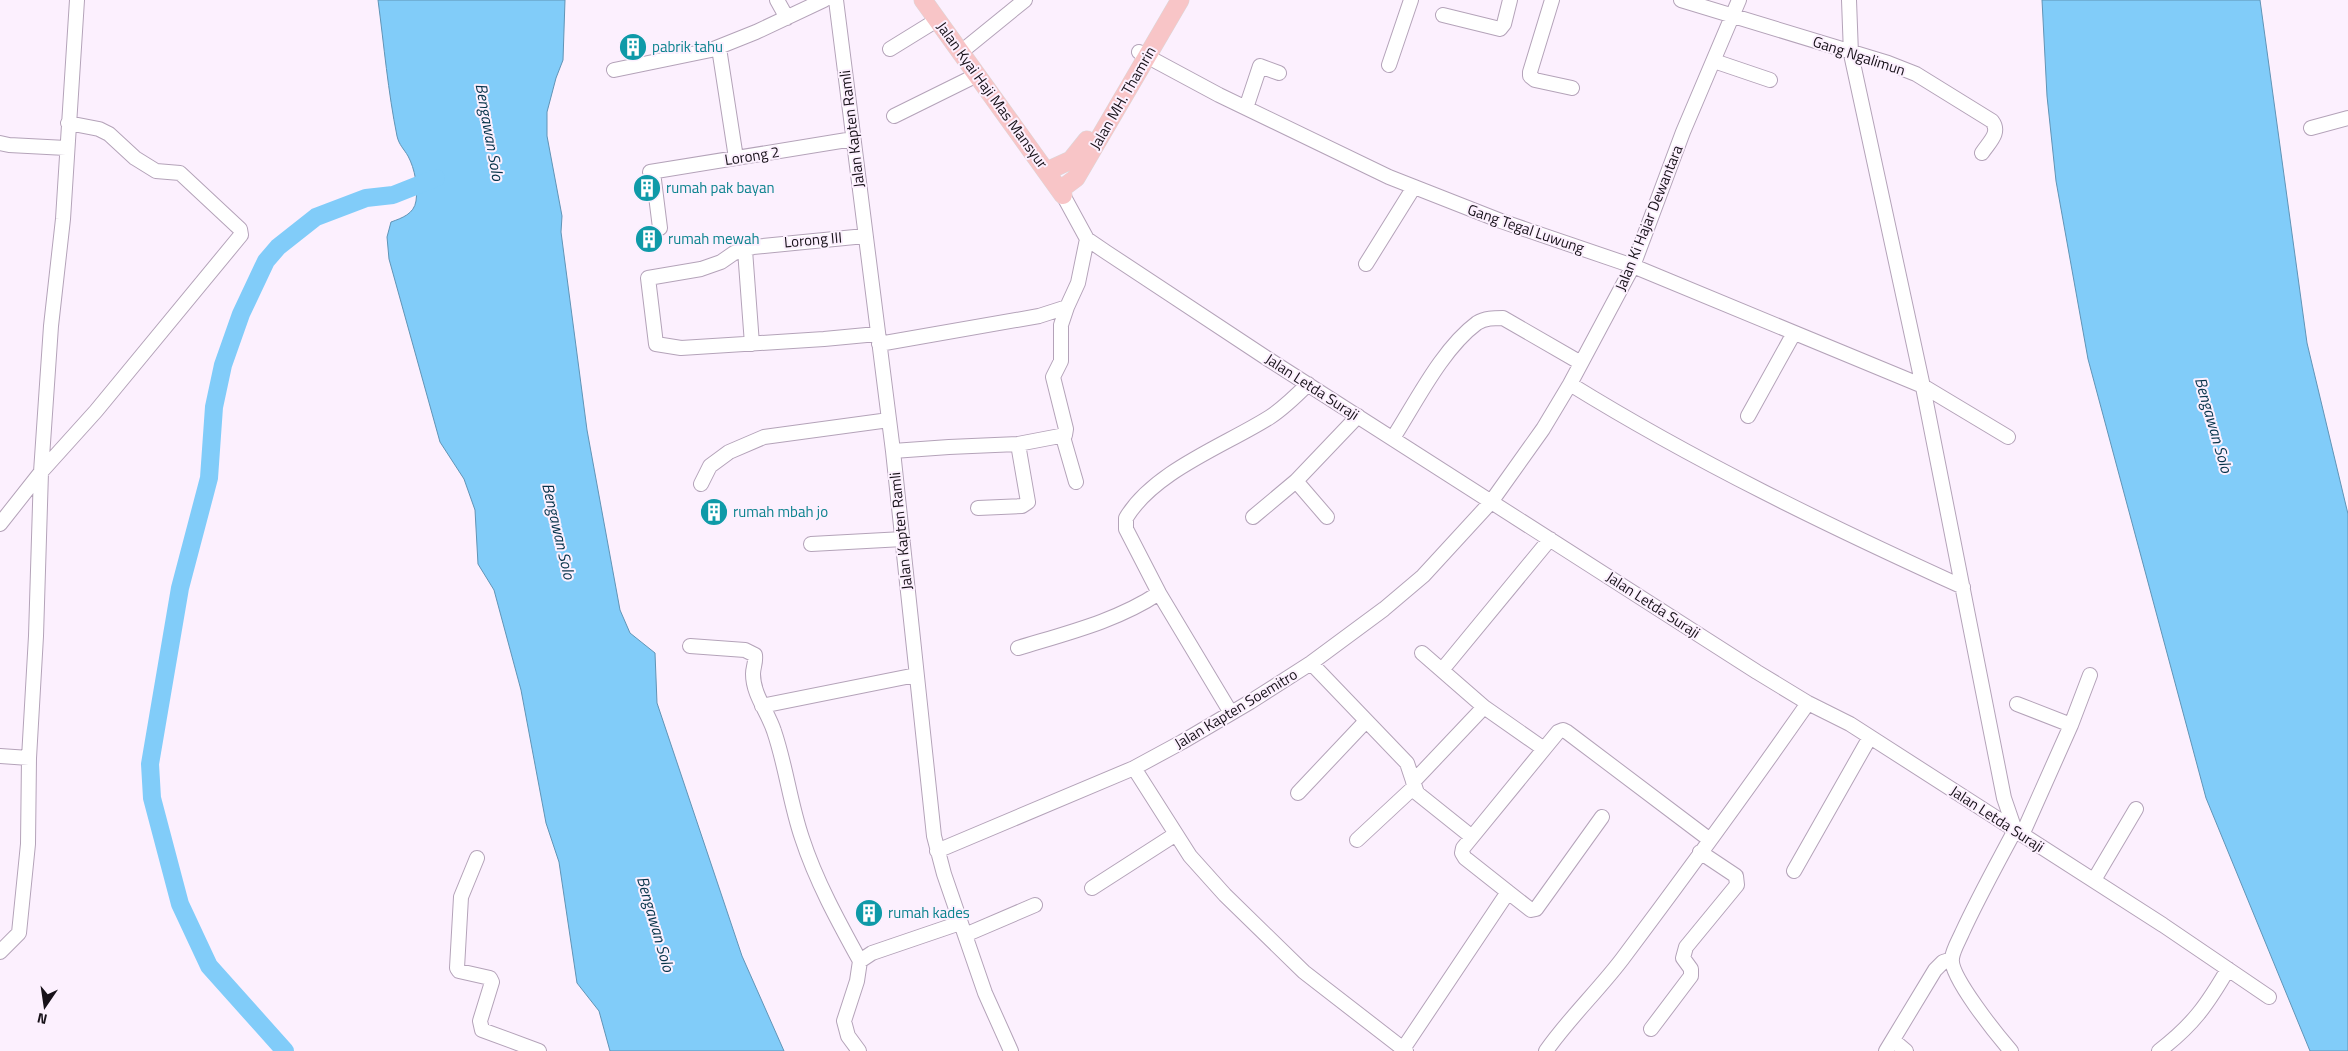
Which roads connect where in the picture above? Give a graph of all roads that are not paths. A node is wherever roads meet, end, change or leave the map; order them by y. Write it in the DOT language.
graph roads {
  1 [pos="76,0"];
  2 [pos="777,0"];
  3 [pos="824,0"];
  4 [pos="836,0"];
  5 [pos="923,0"];
  6 [pos="1026,0"];
  7 [pos="1170,0"];
  8 [pos="1180,0"];
  9 [pos="1411,0"];
  10 [pos="1510,0"];
  11 [pos="1552,0"];
  12 [pos="1681,0"];
  13 [pos="1739,0"];
  14 [pos="1848,0"];
  15 [pos="1443,15"];
  16 [pos="1733,15"];
  17 [pos="787,18"];
  18 [pos="937,20"];
  19 [pos="719,48"];
  20 [pos="890,49"];
  21 [pos="961,52"];
  22 [pos="1852,54"];
  23 [pos="1143,55"];
  24 [pos="1714,61"];
  25 [pos="1389,65"];
  26 [pos="614,70"];
  27 [pos="1278,73"];
  28 [pos="977,74"];
  29 [pos="1770,80"];
  30 [pos="1572,88"];
  31 [pos="1246,108"];
  32 [pos="894,116"];
  33 [pos="2348,118"];
  34 [pos="68,122"];
  35 [pos="2311,128"];
  36 [pos="853,139"];
  37 [pos="0,143"];
  38 [pos="66,148"];
  39 [pos="1982,153"];
  40 [pos="736,158"];
  41 [pos="1073,166"];
  42 [pos="1047,170"];
  43 [pos="1414,187"];
  44 [pos="1061,193"];
  45 [pos="660,228"];
  46 [pos="865,236"];
  47 [pos="1090,241"];
  48 [pos="746,250"];
  49 [pos="1366,264"];
  50 [pos="1632,266"];
  51 [pos="1067,307"];
  52 [pos="1794,333"];
  53 [pos="878,339"];
  54 [pos="752,344"];
  55 [pos="1580,363"];
  56 [pos="1308,384"];
  57 [pos="1570,384"];
  58 [pos="1923,386"];
  59 [pos="1358,416"];
  60 [pos="1748,416"];
  61 [pos="889,420"];
  62 [pos="1062,437"];
  63 [pos="2008,437"];
  64 [pos="1393,438"];
  65 [pos="1018,444"];
  66 [pos="893,451"];
  67 [pos="41,472"];
  68 [pos="1296,481"];
  69 [pos="1076,482"];
  70 [pos="701,484"];
  71 [pos="1491,502"];
  72 [pos="978,508"];
  73 [pos="1253,517"];
  74 [pos="1327,517"];
  75 [pos="0,524"];
  76 [pos="902,539"];
  77 [pos="1550,539"];
  78 [pos="811,544"];
  79 [pos="1963,588"];
  80 [pos="1159,592"];
  81 [pos="690,646"];
  82 [pos="1018,648"];
  83 [pos="1422,653"];
  84 [pos="1311,663"];
  85 [pos="1442,670"];
  86 [pos="916,675"];
  87 [pos="2090,675"];
  88 [pos="1808,703"];
  89 [pos="2017,704"];
  90 [pos="762,706"];
  91 [pos="1484,707"];
  92 [pos="1231,713"];
  93 [pos="1366,721"];
  94 [pos="2071,725"];
  95 [pos="1870,737"];
  96 [pos="1544,749"];
  97 [pos="0,756"];
  98 [pos="29,758"];
  99 [pos="1134,768"];
  100 [pos="1414,785"];
  101 [pos="1298,793"];
  102 [pos="2136,809"];
  103 [pos="1602,817"];
  104 [pos="2019,832"];
  105 [pos="1176,834"];
  106 [pos="1472,837"];
  107 [pos="1357,840"];
  108 [pos="1710,840"];
  109 [pos="937,851"];
  110 [pos="1700,852"];
  111 [pos="477,858"];
  112 [pos="1794,871"];
  113 [pos="2094,880"];
  114 [pos="1092,888"];
  115 [pos="1508,892"];
  116 [pos="1035,905"];
  117 [pos="963,929"];
  118 [pos="0,952"];
  119 [pos="1952,959"];
  120 [pos="860,961"];
  121 [pos="2228,969"];
  122 [pos="2269,997"];
  123 [pos="1651,1029"];
  124 [pos="1890,1045"];
  125 [pos="1405,1050"];
  126 [pos="539,1051"];
  127 [pos="859,1051"];
  128 [pos="1011,1051"];
  129 [pos="1546,1051"];
  130 [pos="1906,1051"];
  131 [pos="2011,1051"];
  132 [pos="2159,1051"];
  1 -- 34 [label="street"];
  2 -- 17 [label="street"];
  3 -- 17 [label="street"];
  4 -- 36 [label="street, Jalan Kapten Ramli"];
  5 -- 18 [label="main road, Jalan Kyai Haji Mas Mansyur"];
  6 -- 21 [label="street"];
  7 -- 23 [label="main road, Jalan MH. Thamrin"];
  8 -- 23 [label="main road, Jalan MH. Thamrin"];
  9 -- 25 [label="street"];
  10 -- 15 [label="street"];
  11 -- 30 [label="street"];
  12 -- 16 [label="street, Gang Ngalimun"];
  13 -- 16 [label="street, Jalan Ki Hajar Dewantara"];
  14 -- 22 [label="street"];
  16 -- 22 [label="street, Gang Ngalimun"];
  16 -- 24 [label="street, Jalan Ki Hajar Dewantara"];
  17 -- 19 [label="street"];
  18 -- 20 [label="street"];
  18 -- 21 [label="main road, Jalan Kyai Haji Mas Mansyur"];
  19 -- 26 [label="street"];
  19 -- 40 [label="street"];
  21 -- 28 [label="main road, Jalan Kyai Haji Mas Mansyur"];
  22 -- 39 [label="street, Gang Ngalimun"];
  22 -- 58 [label="street"];
  23 -- 31 [label="street, Gang Tegal Luwung"];
  23 -- 41 [label="main road, Jalan MH. Thamrin"];
  24 -- 29 [label="street"];
  24 -- 50 [label="street, Jalan Ki Hajar Dewantara"];
  27 -- 31 [label="street"];
  28 -- 32 [label="street"];
  28 -- 42 [label="main road, Jalan Kyai Haji Mas Mansyur"];
  31 -- 43 [label="street, Gang Tegal Luwung"];
  33 -- 35 [label="street"];
  34 -- 38 [label="street"];
  34 -- 67 [label="street"];
  36 -- 40 [label="street, Lorong 2"];
  36 -- 46 [label="street, Jalan Kapten Ramli"];
  37 -- 38 [label="street"];
  38 -- 67 [label="street"];
  40 -- 45 [label="street, Lorong 2"];
  41 -- 42 [label="main road, Jalan MH. Thamrin"];
  41 -- 44 [label="main road, Jalan MH. Thamrin"];
  42 -- 44 [label="main road, Jalan Kyai Haji Mas Mansyur"];
  43 -- 49 [label="street"];
  43 -- 50 [label="street, Gang Tegal Luwung"];
  44 -- 47 [label="street, Jalan Letda Suraji"];
  46 -- 48 [label="street, Lorong III"];
  46 -- 53 [label="street, Jalan Kapten Ramli"];
  47 -- 51 [label="street"];
  47 -- 56 [label="street, Jalan Letda Suraji"];
  48 -- 54 [label="street"];
  48 -- 54 [label="street, Lorong III"];
  50 -- 52 [label="street, Gang Tegal Luwung"];
  50 -- 55 [label="street, Jalan Ki Hajar Dewantara"];
  51 -- 53 [label="street"];
  51 -- 62 [label="street"];
  52 -- 58 [label="street, Gang Tegal Luwung"];
  52 -- 60 [label="street"];
  53 -- 54 [label="street"];
  53 -- 61 [label="street, Jalan Kapten Ramli"];
  55 -- 57 [label="street, Jalan Ki Hajar Dewantara"];
  55 -- 64 [label="street"];
  56 -- 59 [label="street, Jalan Letda Suraji"];
  56 -- 80 [label="street"];
  57 -- 71 [label="street, Jalan Ki Hajar Dewantara"];
  57 -- 79 [label="street"];
  58 -- 63 [label="street, Gang Tegal Luwung"];
  58 -- 79 [label="street"];
  59 -- 64 [label="street, Jalan Letda Suraji"];
  59 -- 68 [label="street"];
  61 -- 66 [label="street, Jalan Kapten Ramli"];
  61 -- 70 [label="street"];
  62 -- 65 [label="street"];
  62 -- 69 [label="street"];
  64 -- 71 [label="street, Jalan Letda Suraji"];
  65 -- 66 [label="street"];
  65 -- 72 [label="street"];
  66 -- 76 [label="street, Jalan Kapten Ramli"];
  67 -- 75 [label="street"];
  67 -- 98 [label="street"];
  68 -- 73 [label="street"];
  68 -- 74 [label="street"];
  71 -- 77 [label="street, Jalan Letda Suraji"];
  71 -- 84 [label="street, Jalan Kapten Soemitro"];
  76 -- 78 [label="street"];
  76 -- 86 [label="street, Jalan Kapten Ramli"];
  77 -- 85 [label="street"];
  77 -- 88 [label="street, Jalan Letda Suraji"];
  79 -- 104 [label="street"];
  80 -- 82 [label="street"];
  80 -- 92 [label="street"];
  81 -- 90 [label="street"];
  83 -- 85 [label="street"];
  84 -- 92 [label="street, Jalan Kapten Soemitro"];
  84 -- 93 [label="street"];
  85 -- 91 [label="street"];
  86 -- 90 [label="street"];
  86 -- 109 [label="street, Jalan Kapten Ramli"];
  87 -- 94 [label="street"];
  88 -- 95 [label="street, Jalan Letda Suraji"];
  88 -- 108 [label="street"];
  89 -- 94 [label="street"];
  90 -- 120 [label="street"];
  91 -- 96 [label="street"];
  91 -- 100 [label="street"];
  92 -- 99 [label="street, Jalan Kapten Soemitro"];
  93 -- 100 [label="street"];
  93 -- 101 [label="street"];
  94 -- 104 [label="street"];
  95 -- 104 [label="street, Jalan Letda Suraji"];
  95 -- 112 [label="street"];
  96 -- 106 [label="street"];
  96 -- 108 [label="street"];
  97 -- 98 [label="street"];
  98 -- 118 [label="street"];
  99 -- 105 [label="street"];
  99 -- 109 [label="street, Jalan Kapten Soemitro"];
  100 -- 106 [label="street"];
  100 -- 107 [label="street"];
  102 -- 113 [label="street"];
  103 -- 115 [label="street"];
  104 -- 113 [label="street, Jalan Letda Suraji"];
  104 -- 119 [label="street"];
  105 -- 114 [label="street"];
  105 -- 125 [label="street"];
  106 -- 115 [label="street"];
  108 -- 110 [label="street"];
  109 -- 117 [label="street, Jalan Kapten Ramli"];
  110 -- 123 [label="street"];
  110 -- 129 [label="street"];
  111 -- 126 [label="street"];
  113 -- 121 [label="street, Jalan Letda Suraji"];
  115 -- 125 [label="street"];
  116 -- 117 [label="street"];
  117 -- 120 [label="street"];
  117 -- 128 [label="street, Jalan Kapten Ramli"];
  119 -- 124 [label="street"];
  119 -- 131 [label="street"];
  120 -- 127 [label="street"];
  121 -- 122 [label="street, Jalan Letda Suraji"];
  121 -- 132 [label="street"];
  124 -- 130 [label="street"];
}
